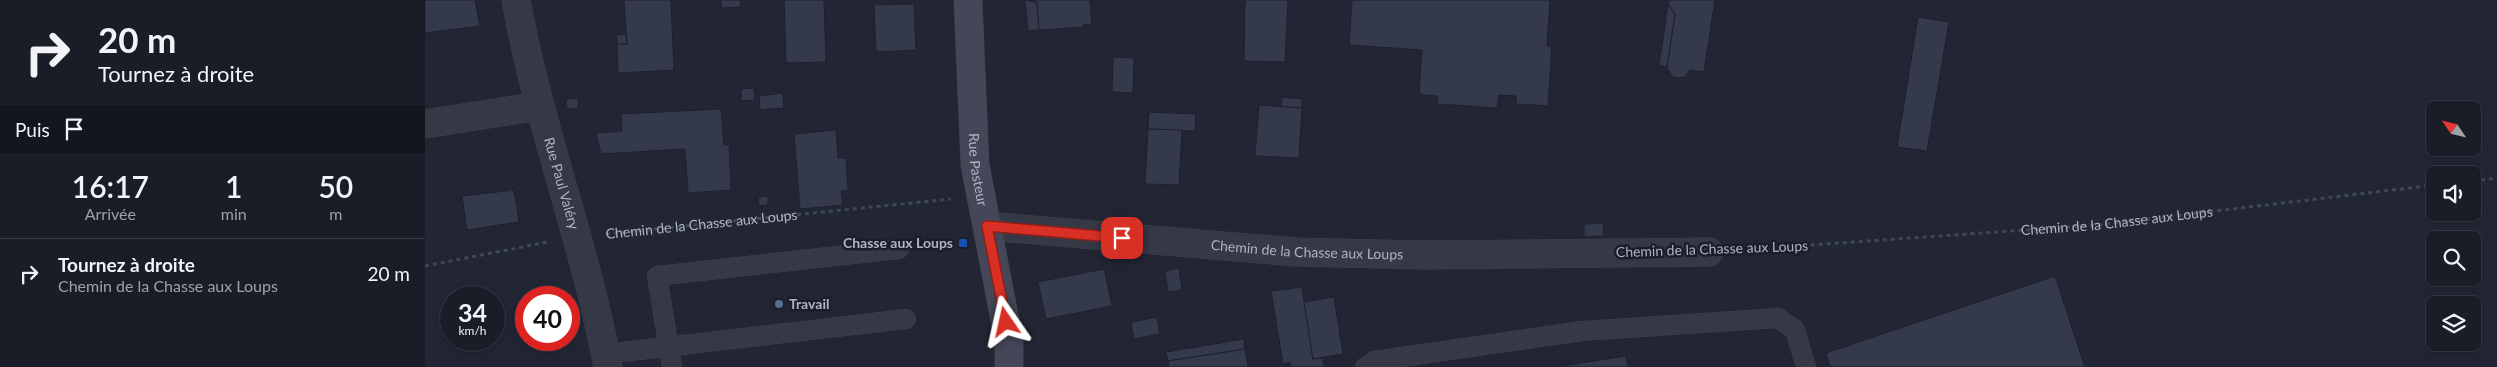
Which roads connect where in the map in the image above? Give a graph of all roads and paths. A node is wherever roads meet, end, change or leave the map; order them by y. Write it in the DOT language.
graph roads {
  1 [pos="516,0"];
  2 [pos="968,0"];
  3 [pos="539,106"];
  4 [pos="425,124"];
  5 [pos="2497,178"];
  6 [pos="2481,180"];
  7 [pos="2426,186"];
  8 [pos="981,196"];
  9 [pos="987,226"];
  10 [pos="577,236"];
  11 [pos="899,249"];
  12 [pos="1709,252"];
  13 [pos="425,266"];
  14 [pos="906,319"];
  15 [pos="669,347"];
  16 [pos="607,361"];
  17 [pos="672,367"];
  18 [pos="1009,367"];
  19 [pos="1365,367"];
  20 [pos="1806,367"];
  1 -- 3 [label="street, Rue Paul Valéry"];
  2 -- 8 [label="street, Rue Pasteur"];
  3 -- 4 [label="street"];
  3 -- 10 [label="street, Rue Paul Valéry"];
  5 -- 6 [label="path"];
  7 -- 12 [label="path, Chemin de la Chasse aux Loups"];
  8 -- 9 [label="street, Rue Pasteur"];
  8 -- 10 [label="path, Chemin de la Chasse aux Loups"];
  9 -- 12 [label="street, Chemin de la Chasse aux Loups"];
  9 -- 18 [label="street, Rue Pasteur"];
  10 -- 13 [label="path, Chemin de la Chasse aux Loups"];
  10 -- 16 [label="street, Rue Paul Valéry"];
  11 -- 15 [label="lane"];
  14 -- 15 [label="lane"];
  15 -- 16 [label="lane"];
  15 -- 17 [label="lane"];
  19 -- 20 [label="lane"];
}
